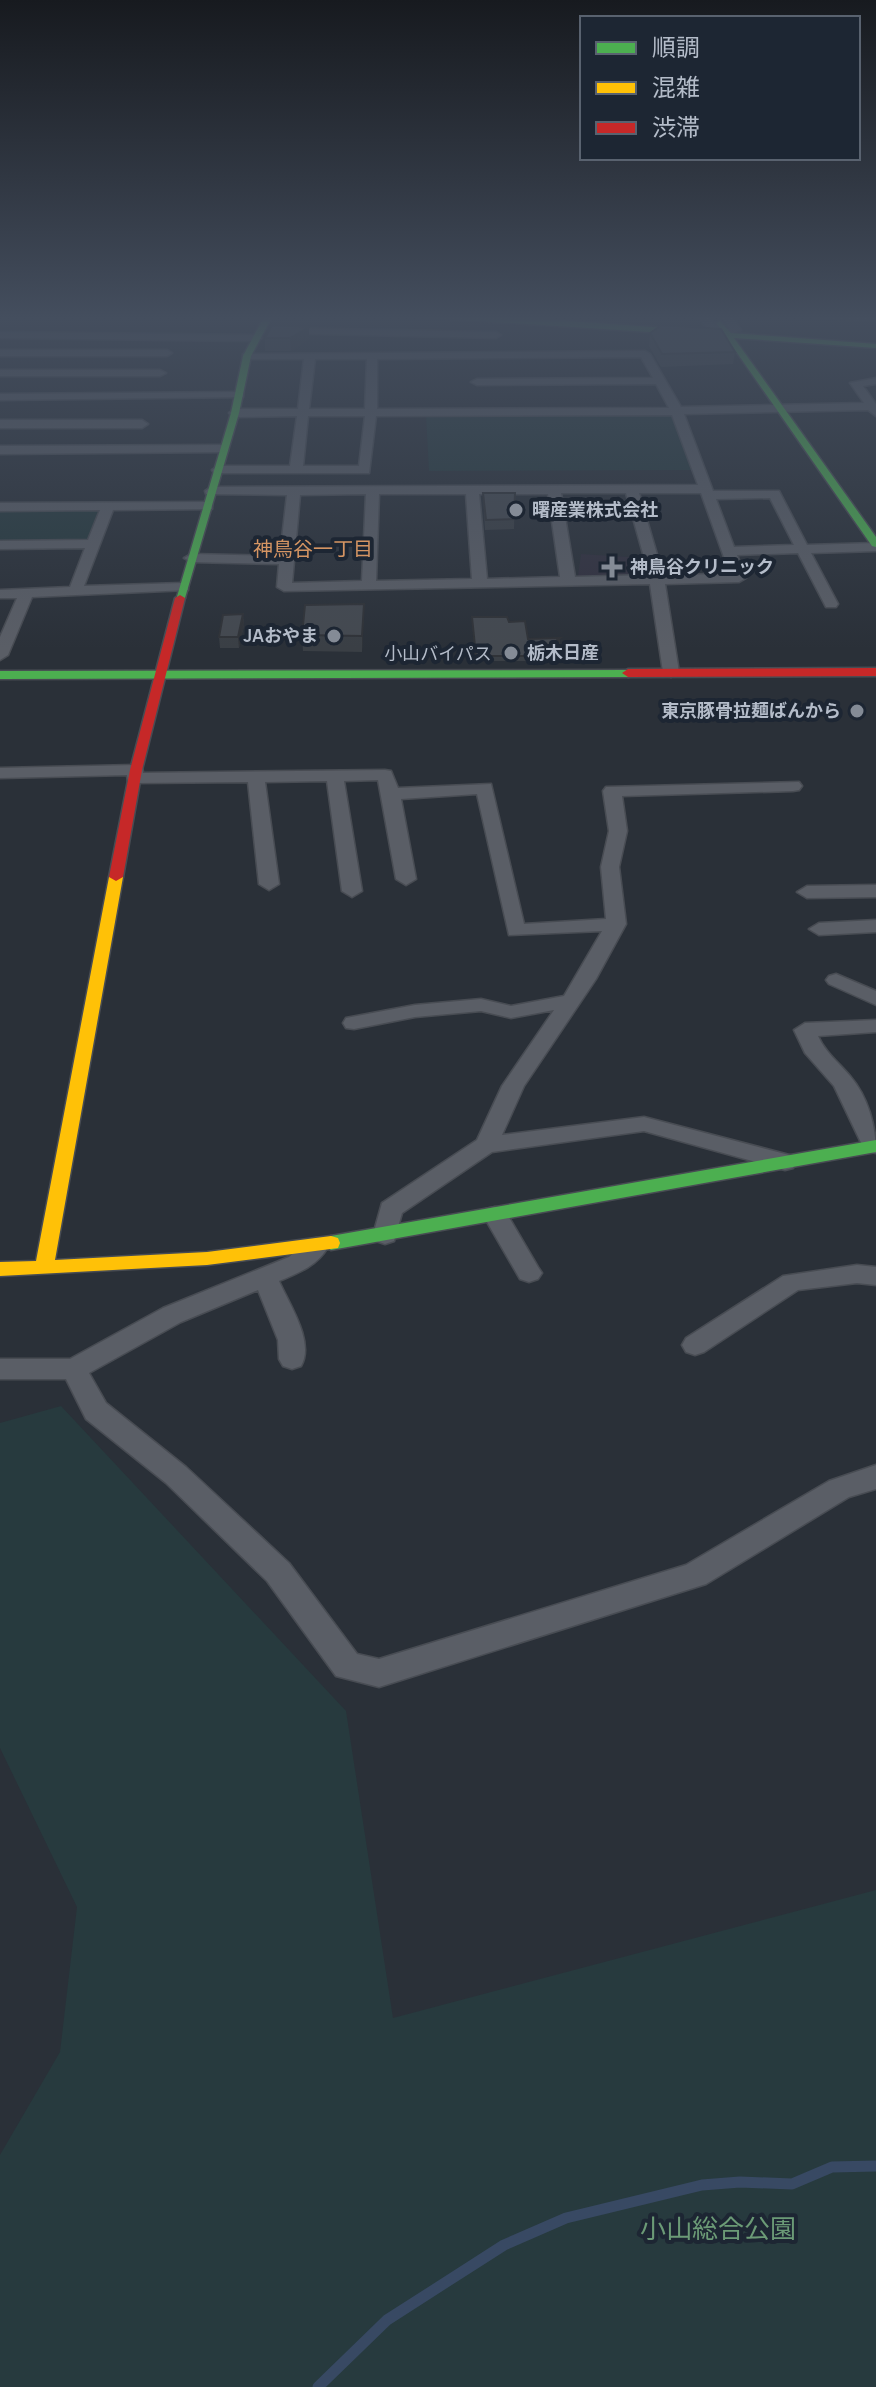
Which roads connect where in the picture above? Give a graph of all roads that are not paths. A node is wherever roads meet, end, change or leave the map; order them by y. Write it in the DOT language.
graph roads {
  1 [pos="141,426"];
  2 [pos="230,426"];
  3 [pos="302,426"];
  4 [pos="370,426"];
  5 [pos="683,426"];
  6 [pos="793,426"];
  7 [pos="224,448"];
  8 [pos="133,449"];
  9 [pos="0,450"];
  10 [pos="218,470"];
  11 [pos="296,470"];
  12 [pos="472,490"];
  13 [pos="554,490"];
  14 [pos="632,490"];
  15 [pos="294,491"];
  16 [pos="373,491"];
  17 [pos="708,492"];
  18 [pos="209,499"];
  19 [pos="108,506"];
  20 [pos="0,507"];
  21 [pos="91,544"];
  22 [pos="0,545"];
  23 [pos="876,546"];
  24 [pos="801,549"];
  25 [pos="728,551"];
  26 [pos="191,558"];
  27 [pos="285,560"];
  28 [pos="657,580"];
  29 [pos="568,581"];
  30 [pos="480,583"];
  31 [pos="369,585"];
  32 [pos="183,587"];
  33 [pos="75,592"];
  34 [pos="26,593"];
  35 [pos="0,594"];
  36 [pos="831,604"];
  37 [pos="0,655"];
  38 [pos="671,672"];
  39 [pos="876,672"];
  40 [pos="160,674"];
  41 [pos="0,675"];
  42 [pos="0,773"];
  43 [pos="135,774"];
  44 [pos="335,777"];
  45 [pos="256,778"];
  46 [pos="793,786"];
  47 [pos="391,794"];
  48 [pos="406,879"];
  49 [pos="269,884"];
  50 [pos="352,891"];
  51 [pos="876,891"];
  52 [pos="807,892"];
  53 [pos="616,924"];
  54 [pos="876,926"];
  55 [pos="819,929"];
  56 [pos="836,980"];
  57 [pos="876,999"];
  58 [pos="571,1001"];
  59 [pos="354,1023"];
  60 [pos="876,1026"];
  61 [pos="486,1145"];
  62 [pos="875,1146"];
  63 [pos="785,1162"];
  64 [pos="495,1215"];
  65 [pos="385,1235"];
  66 [pos="316,1247"];
  67 [pos="44,1268"];
  68 [pos="0,1269"];
  69 [pos="529,1273"];
  70 [pos="876,1276"];
  71 [pos="265,1277"];
  72 [pos="695,1345"];
  73 [pos="292,1359"];
  74 [pos="0,1369"];
  75 [pos="74,1369"];
  76 [pos="876,1477"];
  1 -- 8 [label="street"];
  2 -- 7 [label="main road"];
  3 -- 11 [label="street"];
  4 -- 11 [label="street"];
  5 -- 17 [label="street"];
  6 -- 23 [label="main road"];
  7 -- 8 [label="street"];
  7 -- 10 [label="main road"];
  8 -- 9 [label="street"];
  10 -- 11 [label="street"];
  10 -- 18 [label="main road"];
  12 -- 13 [label="street"];
  12 -- 16 [label="street"];
  12 -- 30 [label="street"];
  13 -- 14 [label="street"];
  13 -- 29 [label="street"];
  14 -- 17 [label="street"];
  14 -- 28 [label="street"];
  15 -- 16 [label="street"];
  15 -- 18 [label="street"];
  15 -- 27 [label="street"];
  16 -- 31 [label="street"];
  17 -- 24 [label="street"];
  17 -- 25 [label="street"];
  18 -- 19 [label="street"];
  18 -- 26 [label="main road"];
  19 -- 20 [label="street"];
  19 -- 21 [label="street"];
  21 -- 22 [label="street"];
  21 -- 33 [label="street"];
  23 -- 24 [label="street"];
  24 -- 25 [label="street"];
  24 -- 36 [label="street"];
  25 -- 28 [label="street"];
  26 -- 27 [label="street"];
  26 -- 32 [label="main road"];
  27 -- 31 [label="street"];
  28 -- 29 [label="street"];
  28 -- 38 [label="street"];
  29 -- 30 [label="street"];
  30 -- 31 [label="street"];
  32 -- 33 [label="street"];
  32 -- 40 [label="main road"];
  33 -- 34 [label="street"];
  34 -- 35 [label="street"];
  34 -- 37 [label="street"];
  38 -- 39 [label="main road, 小山バイパス"];
  38 -- 40 [label="main road, 小山バイパス"];
  40 -- 41 [label="main road, 小山バイパス"];
  40 -- 43 [label="main road"];
  42 -- 43 [label="street"];
  43 -- 45 [label="street"];
  43 -- 67 [label="main road"];
  44 -- 45 [label="street"];
  44 -- 47 [label="street"];
  44 -- 50 [label="street"];
  45 -- 49 [label="street"];
  46 -- 53 [label="street"];
  47 -- 48 [label="street"];
  47 -- 53 [label="street"];
  51 -- 52 [label="street"];
  53 -- 58 [label="street"];
  54 -- 55 [label="street"];
  56 -- 57 [label="street"];
  58 -- 59 [label="street"];
  58 -- 61 [label="street"];
  60 -- 62 [label="street"];
  61 -- 63 [label="street"];
  61 -- 65 [label="street"];
  62 -- 63 [label="main road"];
  63 -- 64 [label="main road"];
  64 -- 65 [label="main road"];
  64 -- 69 [label="street"];
  65 -- 66 [label="main road"];
  66 -- 67 [label="main road"];
  66 -- 71 [label="street"];
  67 -- 68 [label="main road"];
  70 -- 72 [label="street"];
  71 -- 73 [label="street"];
  71 -- 75 [label="street"];
  74 -- 75 [label="street"];
  75 -- 76 [label="street"];
}
